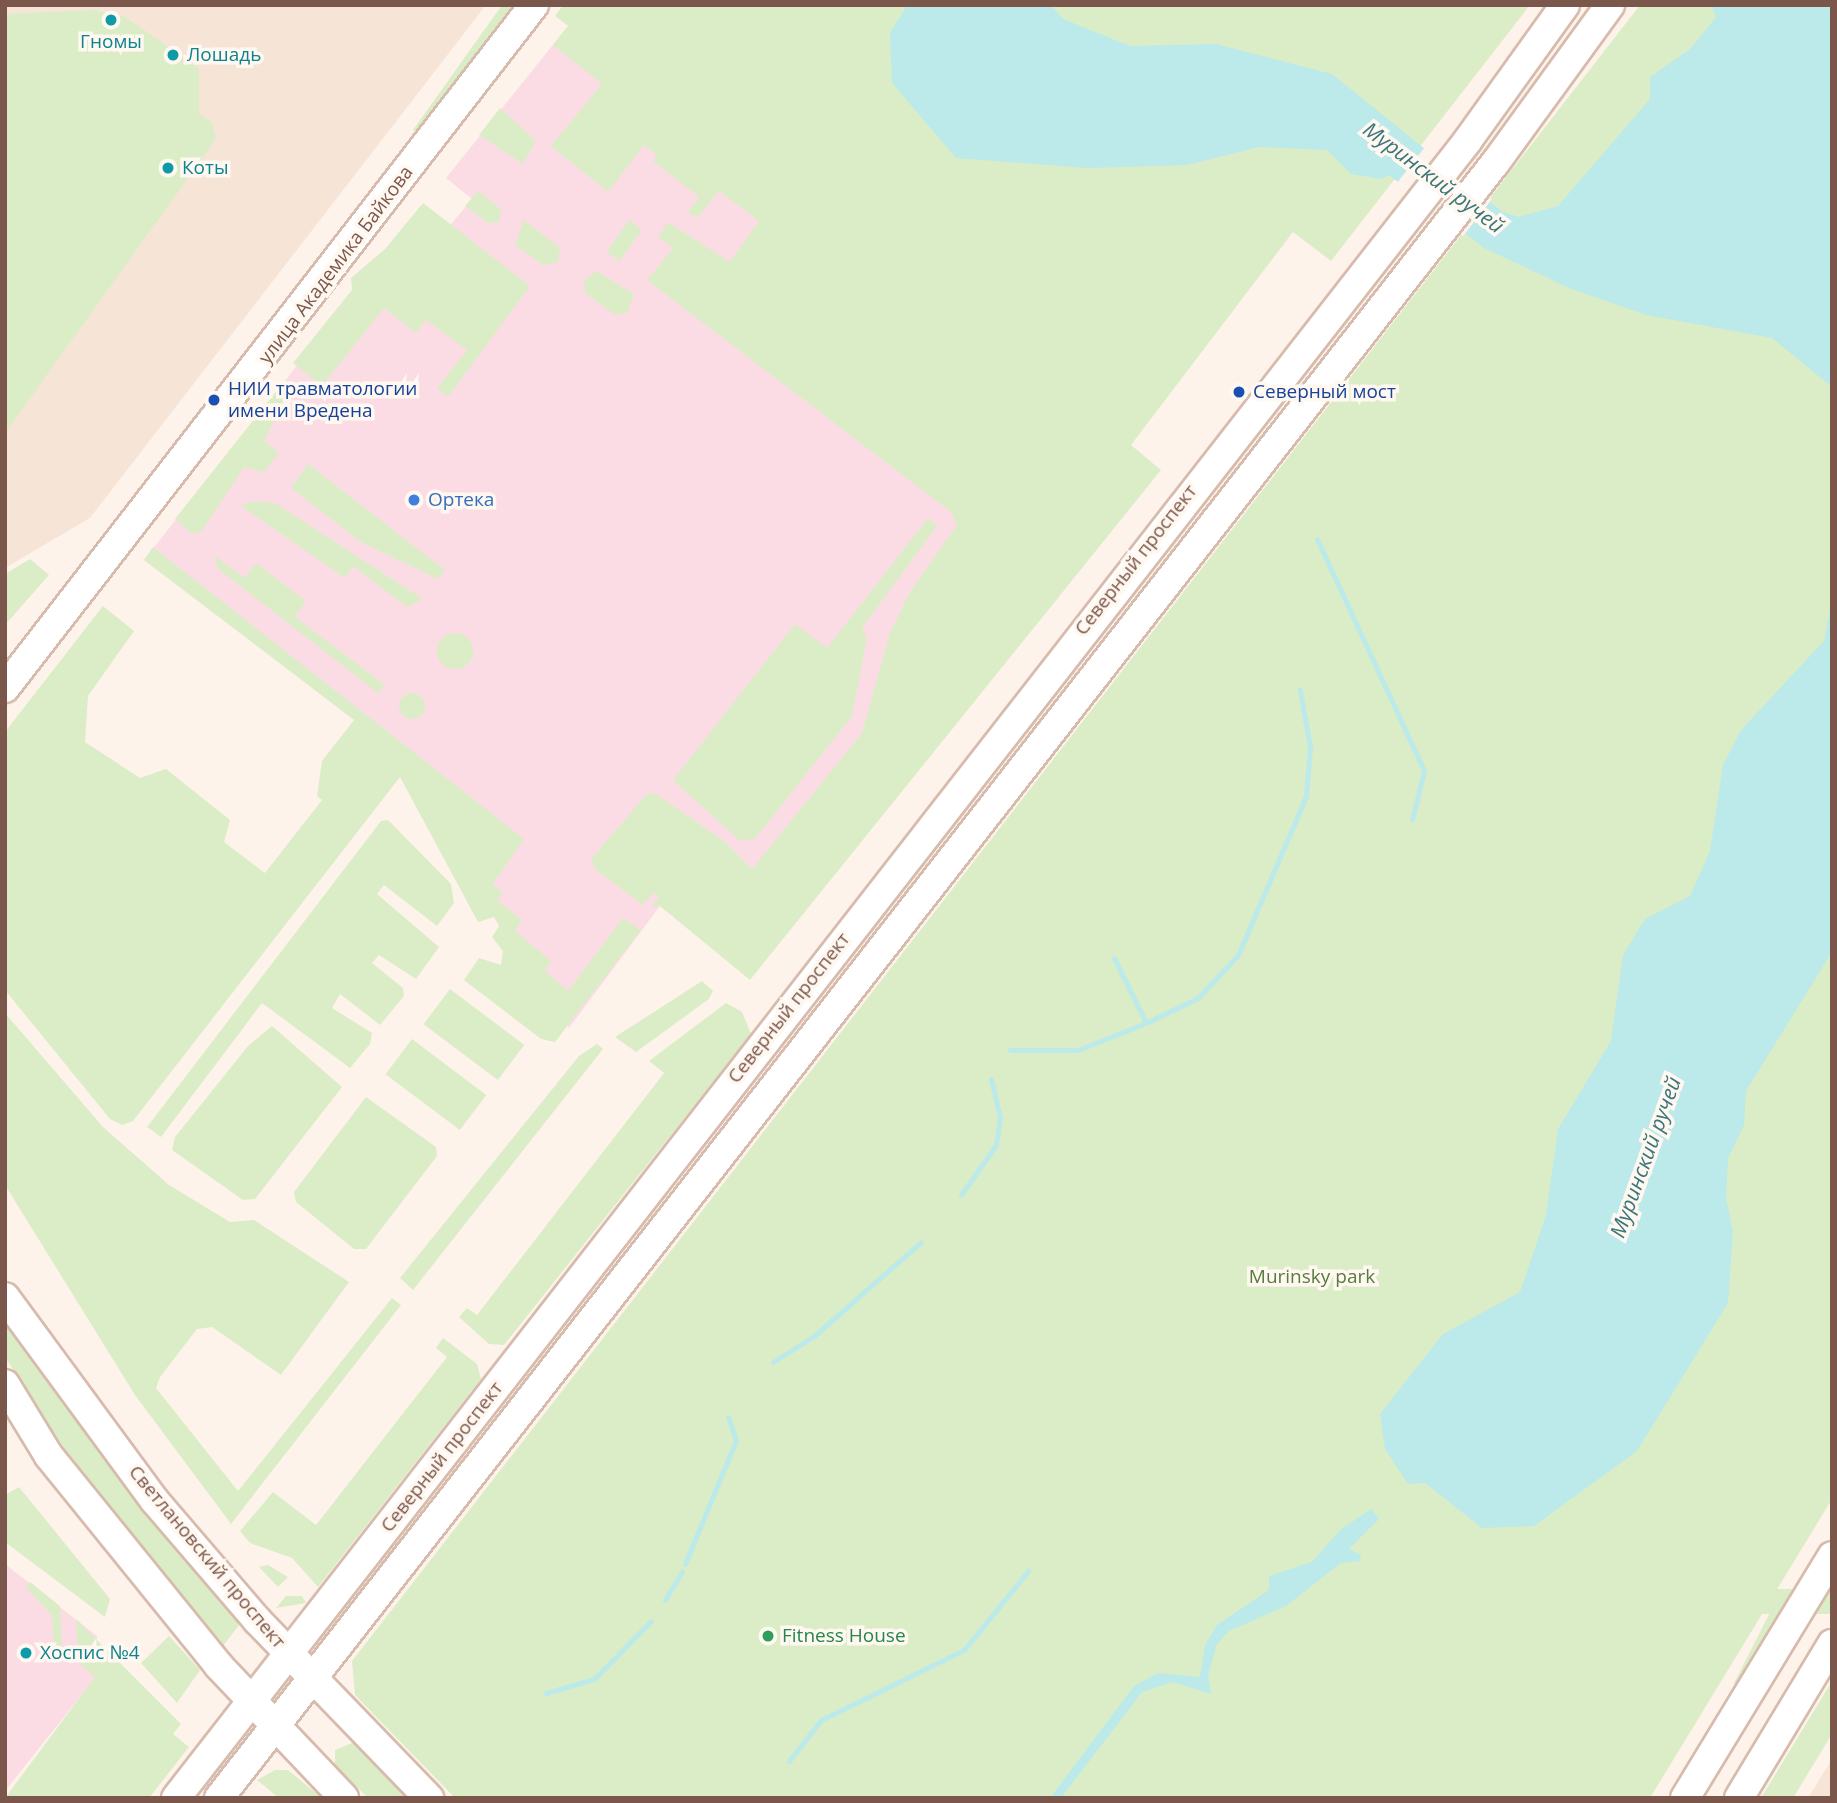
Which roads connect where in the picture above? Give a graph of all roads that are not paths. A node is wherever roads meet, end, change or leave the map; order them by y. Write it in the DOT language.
graph roads {
  1 [pos="534,5"];
  2 [pos="1565,5"];
  3 [pos="1610,5"];
  4 [pos="5,688"];
  5 [pos="5,1297"];
  6 [pos="5,1384"];
  7 [pos="1832,1556"];
  8 [pos="1832,1644"];
  9 [pos="290,1655"];
  10 [pos="312,1679"];
  11 [pos="251,1702"];
  12 [pos="275,1726"];
  13 [pos="176,1798"];
  14 [pos="219,1798"];
  15 [pos="344,1798"];
  16 [pos="429,1798"];
  17 [pos="1685,1798"];
  18 [pos="1739,1798"];
  1 -- 4 [label="main road, улица Академика Байкова"];
  2 -- 9 [label="main road, Северный проспект"];
  3 -- 10 [label="main road, Северный проспект"];
  5 -- 9 [label="main road, Светлановский проспект"];
  6 -- 11 [label="main road"];
  7 -- 17 [label="main road"];
  8 -- 18 [label="main road"];
  9 -- 10 [label="main road, Светлановский проспект"];
  9 -- 11 [label="main road, Северный проспект"];
  10 -- 12 [label="main road, Северный проспект"];
  10 -- 16 [label="main road, Светлановский проспект"];
  11 -- 12 [label="main road"];
  11 -- 13 [label="main road, Северный проспект"];
  12 -- 14 [label="main road, Северный проспект"];
  12 -- 15 [label="main road"];
}
